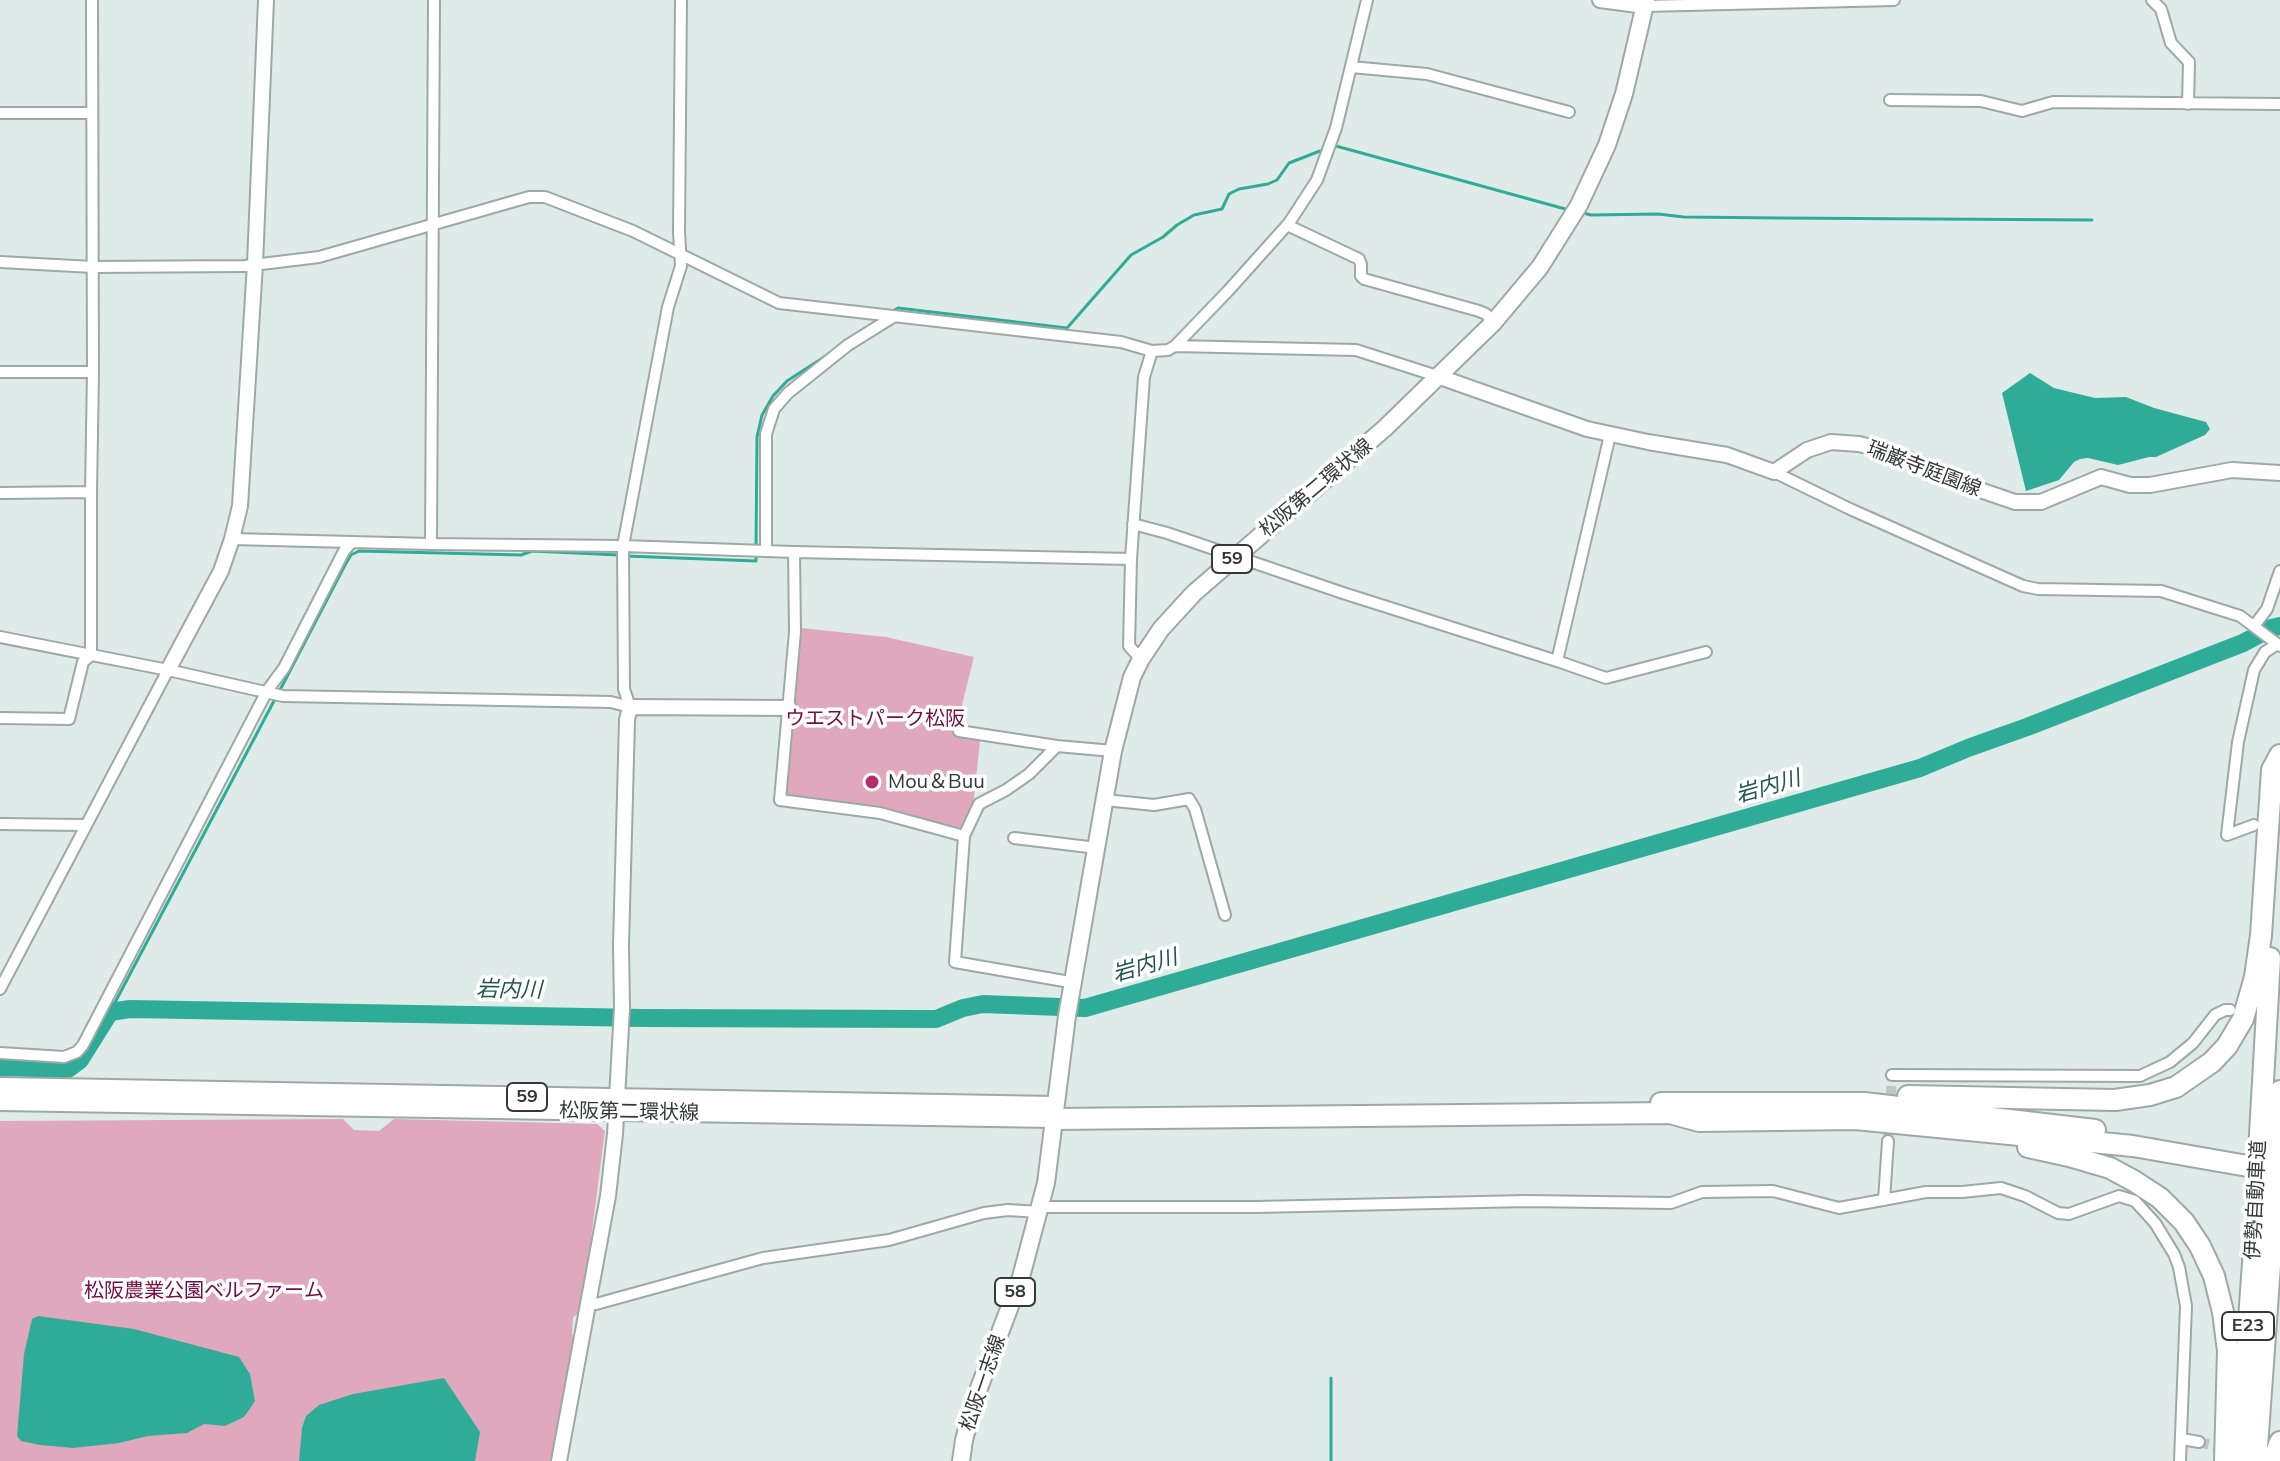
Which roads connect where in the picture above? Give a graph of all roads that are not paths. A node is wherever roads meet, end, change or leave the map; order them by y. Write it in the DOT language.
graph roads {
  1 [pos="92,0"];
  2 [pos="266,0"];
  3 [pos="434,0"];
  4 [pos="681,0"];
  5 [pos="1367,0"];
  6 [pos="1600,0"];
  7 [pos="1894,0"];
  8 [pos="2152,0"];
  9 [pos="1645,3"];
  10 [pos="1351,67"];
  11 [pos="1890,100"];
  12 [pos="2188,104"];
  13 [pos="2280,104"];
  14 [pos="1569,112"];
  15 [pos="0,113"];
  16 [pos="92,113"];
  17 [pos="1287,225"];
  18 [pos="433,226"];
  19 [pos="682,255"];
  20 [pos="0,262"];
  21 [pos="255,264"];
  22 [pos="93,267"];
  23 [pos="888,316"];
  24 [pos="1493,323"];
  25 [pos="1175,346"];
  26 [pos="1152,351"];
  27 [pos="0,372"];
  28 [pos="93,372"];
  29 [pos="1437,376"];
  30 [pos="1610,435"];
  31 [pos="1774,472"];
  32 [pos="2280,473"];
  33 [pos="91,492"];
  34 [pos="0,493"];
  35 [pos="1133,524"];
  36 [pos="232,539"];
  37 [pos="352,542"];
  38 [pos="431,544"];
  39 [pos="622,548"];
  40 [pos="759,551"];
  41 [pos="794,552"];
  42 [pos="1235,556"];
  43 [pos="1131,559"];
  44 [pos="2280,571"];
  45 [pos="2254,626"];
  46 [pos="0,637"];
  47 [pos="2278,646"];
  48 [pos="1706,652"];
  49 [pos="91,655"];
  50 [pos="1141,659"];
  51 [pos="1557,661"];
  52 [pos="168,670"];
  53 [pos="269,692"];
  54 [pos="630,707"];
  55 [pos="789,708"];
  56 [pos="0,718"];
  57 [pos="959,731"];
  58 [pos="1057,746"];
  59 [pos="1113,751"];
  60 [pos="2280,755"];
  61 [pos="2280,796"];
  62 [pos="1105,800"];
  63 [pos="0,824"];
  64 [pos="84,825"];
  65 [pos="2254,825"];
  66 [pos="964,836"];
  67 [pos="1014,838"];
  68 [pos="1097,848"];
  69 [pos="1225,915"];
  70 [pos="0,989"];
  71 [pos="1067,989"];
  72 [pos="2230,1010"];
  73 [pos="0,1053"];
  74 [pos="1892,1075"];
  75 [pos="0,1086"];
  76 [pos="2280,1091"];
  77 [pos="0,1102"];
  78 [pos="1864,1103"];
  79 [pos="618,1105"];
  80 [pos="1053,1112"];
  81 [pos="1970,1131"];
  82 [pos="2269,1136"];
  83 [pos="1888,1141"];
  84 [pos="2280,1162"];
  85 [pos="2280,1172"];
  86 [pos="2267,1193"];
  87 [pos="1884,1200"];
  88 [pos="1040,1210"];
  89 [pos="589,1304"];
  90 [pos="2182,1439"];
  91 [pos="2199,1442"];
  92 [pos="2280,1442"];
  93 [pos="559,1461"];
  94 [pos="961,1461"];
  95 [pos="2180,1461"];
  96 [pos="2225,1461"];
  97 [pos="2239,1461"];
  98 [pos="2256,1461"];
  99 [pos="2273,1461"];
  1 -- 16 [label="street"];
  2 -- 21 [label="street"];
  3 -- 18 [label="street"];
  4 -- 19 [label="street"];
  5 -- 10 [label="street"];
  6 -- 9 [label="street"];
  7 -- 9 [label="street"];
  8 -- 12 [label="street"];
  9 -- 24 [label="main road, 松阪第二環状線 / 59"];
  10 -- 14 [label="street"];
  10 -- 17 [label="street"];
  11 -- 12 [label="street"];
  12 -- 13 [label="street"];
  15 -- 16 [label="street"];
  16 -- 22 [label="street"];
  17 -- 24 [label="street"];
  17 -- 25 [label="street"];
  18 -- 19 [label="street"];
  18 -- 21 [label="street"];
  18 -- 38 [label="street"];
  19 -- 23 [label="street"];
  19 -- 39 [label="street"];
  20 -- 22 [label="street"];
  21 -- 22 [label="street"];
  21 -- 36 [label="street"];
  22 -- 28 [label="street"];
  23 -- 26 [label="street"];
  23 -- 40 [label="street"];
  24 -- 29 [label="main road, 松阪第二環状線 / 59"];
  25 -- 26 [label="street"];
  25 -- 29 [label="street"];
  26 -- 35 [label="street"];
  27 -- 28 [label="street"];
  28 -- 33 [label="street"];
  29 -- 30 [label="street"];
  29 -- 42 [label="main road, 松阪第二環状線 / 59"];
  30 -- 31 [label="street"];
  30 -- 51 [label="street"];
  31 -- 32 [label="street, 瑞巌寺庭園線"];
  31 -- 45 [label="street"];
  33 -- 34 [label="street"];
  33 -- 49 [label="street"];
  35 -- 42 [label="street"];
  35 -- 43 [label="street"];
  36 -- 37 [label="street"];
  36 -- 52 [label="street"];
  37 -- 38 [label="street"];
  37 -- 53 [label="street"];
  38 -- 39 [label="street"];
  39 -- 40 [label="street"];
  39 -- 54 [label="street"];
  40 -- 41 [label="street"];
  41 -- 43 [label="street"];
  41 -- 55 [label="street"];
  42 -- 50 [label="main road, 松阪第二環状線 / 59"];
  42 -- 51 [label="street"];
  43 -- 50 [label="street"];
  44 -- 45 [label="street"];
  45 -- 47 [label="street"];
  46 -- 49 [label="street"];
  47 -- 65 [label="street"];
  48 -- 51 [label="street"];
  49 -- 52 [label="street"];
  49 -- 56 [label="street"];
  50 -- 59 [label="main road, 松阪第二環状線 / 59"];
  52 -- 53 [label="street"];
  52 -- 64 [label="street"];
  53 -- 54 [label="street"];
  53 -- 73 [label="street"];
  54 -- 55 [label="street"];
  54 -- 79 [label="street"];
  55 -- 66 [label="street"];
  57 -- 58 [label="street"];
  58 -- 59 [label="street"];
  58 -- 66 [label="street"];
  59 -- 62 [label="main road, 松阪第二環状線 / 59"];
  60 -- 78 [label="highway"];
  61 -- 82 [label="highway, 伊勢自動車道"];
  62 -- 68 [label="main road, 松阪第二環状線 / 59"];
  62 -- 69 [label="street"];
  63 -- 64 [label="street"];
  64 -- 70 [label="street"];
  66 -- 71 [label="street"];
  67 -- 68 [label="street"];
  68 -- 71 [label="main road, 松阪第二環状線 / 59"];
  71 -- 80 [label="main road, 松阪第二環状線 / 59"];
  72 -- 74 [label="street"];
  75 -- 79 [label="main road, 松阪第二環状線 / 59"];
  76 -- 82 [label="highway, 伊勢自動車道"];
  77 -- 79 [label="main road, 松阪第二環状線 / 59"];
  78 -- 80 [label="highway"];
  78 -- 84 [label="highway"];
  79 -- 80 [label="main road, 松阪第二環状線 / 59"];
  79 -- 89 [label="street"];
  80 -- 81 [label="highway"];
  80 -- 88 [label="main road, 松阪一志線 / 58"];
  81 -- 85 [label="highway"];
  81 -- 96 [label="highway"];
  82 -- 86 [label="highway, 伊勢自動車道, bridge"];
  83 -- 87 [label="street"];
  86 -- 97 [label="highway, 伊勢自動車道 / E23"];
  86 -- 98 [label="highway, 伊勢自動車道 / E23"];
  87 -- 88 [label="street"];
  87 -- 90 [label="street"];
  88 -- 89 [label="street"];
  88 -- 94 [label="main road, 松阪一志線 / 58"];
  89 -- 93 [label="street"];
  90 -- 91 [label="street"];
  90 -- 95 [label="street"];
  92 -- 99 [label="highway"];
}
